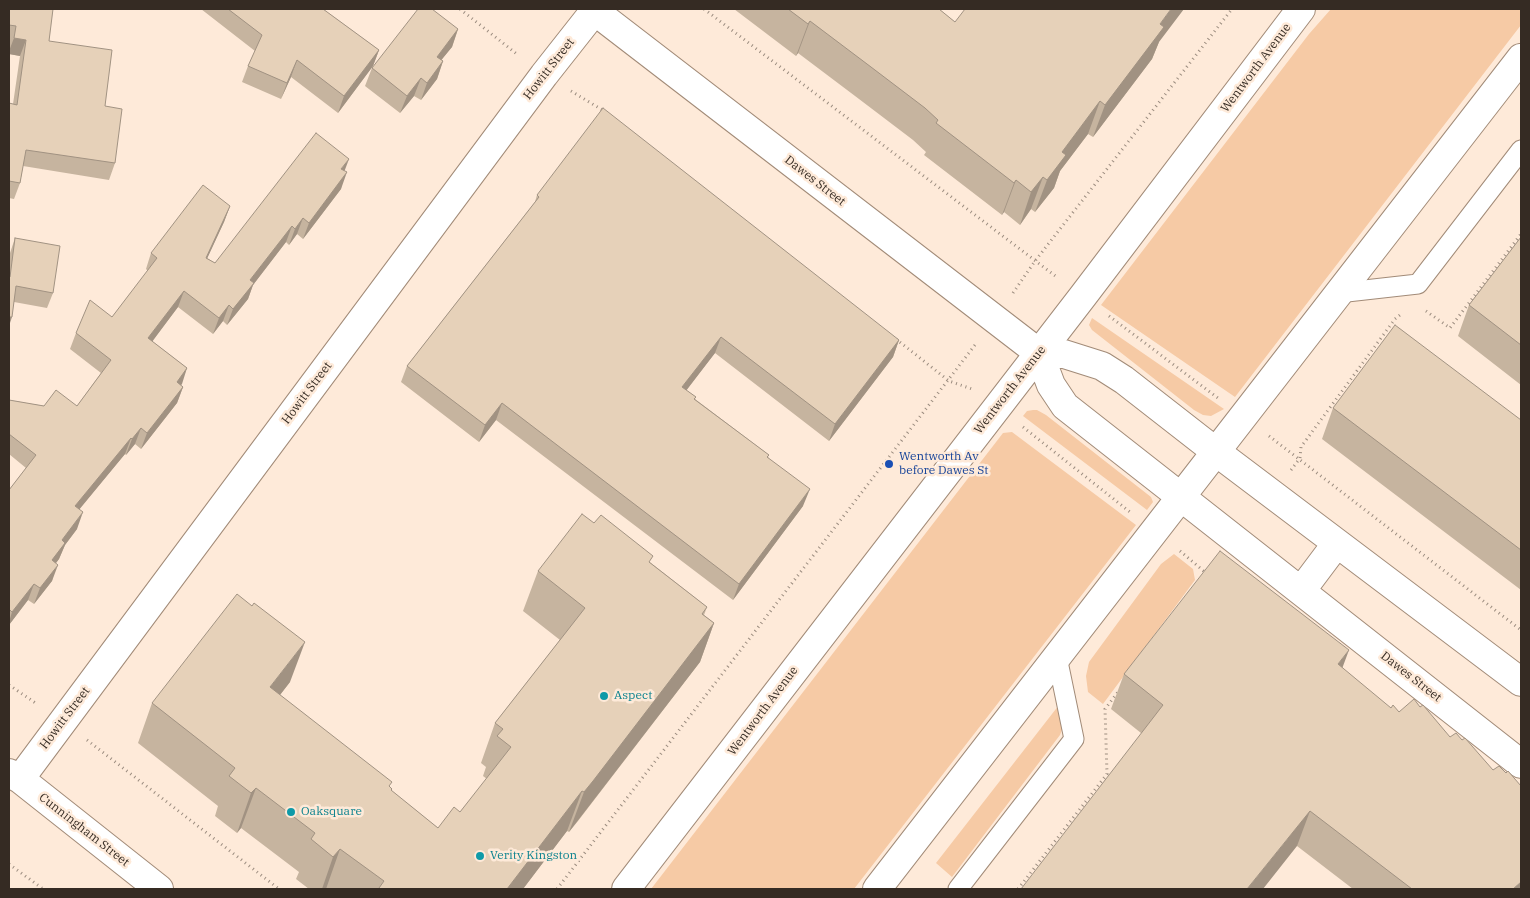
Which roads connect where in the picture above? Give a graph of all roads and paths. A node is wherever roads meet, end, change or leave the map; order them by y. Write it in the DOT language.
graph roads {
  1 [pos="460,9"];
  2 [pos="594,9"];
  3 [pos="704,9"];
  4 [pos="1232,9"];
  5 [pos="1301,9"];
  6 [pos="1521,58"];
  7 [pos="544,75"];
  8 [pos="607,114"];
  9 [pos="1521,150"];
  10 [pos="1521,234"];
  11 [pos="1035,261"];
  12 [pos="1338,293"];
  13 [pos="1083,296"];
  14 [pos="1424,309"];
  15 [pos="1402,314"];
  16 [pos="895,338"];
  17 [pos="1039,353"];
  18 [pos="949,381"];
  19 [pos="997,406"];
  20 [pos="1243,416"];
  21 [pos="1215,451"];
  22 [pos="1300,458"];
  23 [pos="1181,497"];
  24 [pos="1155,531"];
  25 [pos="1337,543"];
  26 [pos="1208,574"];
  27 [pos="1301,591"];
  28 [pos="1521,630"];
  29 [pos="1057,657"];
  30 [pos="1521,682"];
  31 [pos="9,685"];
  32 [pos="1123,685"];
  33 [pos="62,722"];
  34 [pos="1521,764"];
  35 [pos="14,776"];
  36 [pos="9,864"];
  37 [pos="43,889"];
  38 [pos="159,889"];
  39 [pos="279,889"];
  40 [pos="557,889"];
  41 [pos="626,889"];
  42 [pos="877,889"];
  43 [pos="958,889"];
  44 [pos="1018,889"];
  1 -- 7 [label="path"];
  2 -- 7 [label="main road, Howitt Street"];
  2 -- 17 [label="main road, Dawes Street"];
  3 -- 11 [label="path"];
  4 -- 11 [label="path"];
  5 -- 13 [label="main road, Wentworth Avenue"];
  6 -- 12 [label="main road"];
  7 -- 8 [label="path"];
  7 -- 33 [label="main road, Howitt Street"];
  9 -- 12 [label="lane"];
  10 -- 14 [label="path"];
  11 -- 13 [label="path"];
  12 -- 20 [label="main road"];
  13 -- 17 [label="main road, Wentworth Avenue"];
  13 -- 20 [label="path"];
  15 -- 22 [label="path"];
  16 -- 18 [label="path"];
  17 -- 19 [label="main road, Wentworth Avenue"];
  17 -- 21 [label="main road"];
  17 -- 23 [label="main road, Dawes Street"];
  18 -- 19 [label="path"];
  18 -- 40 [label="path"];
  19 -- 24 [label="path"];
  19 -- 41 [label="main road, Wentworth Avenue"];
  20 -- 21 [label="main road"];
  20 -- 22 [label="path"];
  21 -- 23 [label="main road"];
  21 -- 25 [label="main road"];
  22 -- 28 [label="path"];
  23 -- 24 [label="main road"];
  23 -- 27 [label="main road, Dawes Street"];
  24 -- 26 [label="path"];
  24 -- 29 [label="main road"];
  25 -- 27 [label="main road"];
  25 -- 30 [label="main road"];
  27 -- 34 [label="main road, Dawes Street"];
  29 -- 42 [label="main road"];
  29 -- 43 [label="lane"];
  31 -- 33 [label="path"];
  32 -- 44 [label="path"];
  33 -- 35 [label="main road, Howitt Street"];
  33 -- 39 [label="path"];
  35 -- 38 [label="main road, Cunningham Street"];
  36 -- 37 [label="path"];
}
